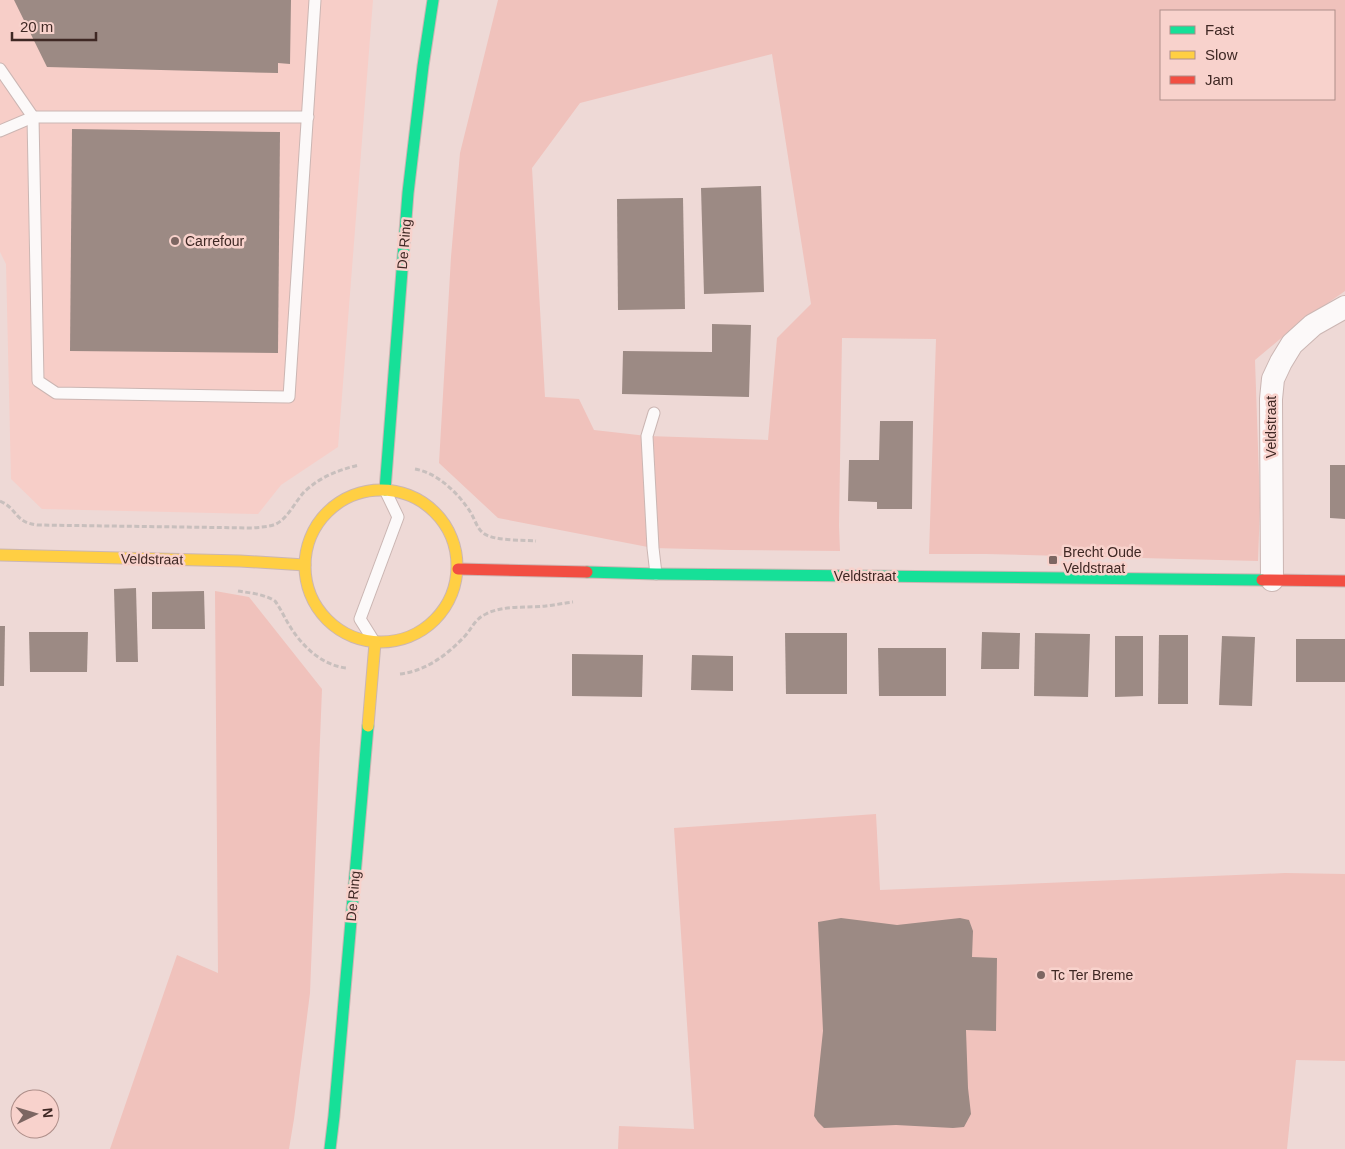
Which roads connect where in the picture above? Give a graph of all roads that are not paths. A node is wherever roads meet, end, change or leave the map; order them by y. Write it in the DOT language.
graph roads {
  1 [pos="314,0"];
  2 [pos="433,0"];
  3 [pos="0,69"];
  4 [pos="33,117"];
  5 [pos="308,117"];
  6 [pos="0,131"];
  7 [pos="1345,307"];
  8 [pos="654,413"];
  9 [pos="385,490"];
  10 [pos="0,556"];
  11 [pos="305,564"];
  12 [pos="458,570"];
  13 [pos="656,574"];
  14 [pos="1272,580"];
  15 [pos="1345,581"];
  16 [pos="375,643"];
  17 [pos="330,1149"];
  1 -- 5 [label="lane"];
  2 -- 9 [label="main road, De Ring"];
  3 -- 4 [label="lane"];
  4 -- 5 [label="lane"];
  4 -- 5 [label="lane"];
  4 -- 6 [label="lane"];
  7 -- 14 [label="street, Veldstraat"];
  8 -- 13 [label="lane"];
  9 -- 11 [label="main road"];
  9 -- 12 [label="main road"];
  9 -- 16 [label="lane"];
  10 -- 11 [label="main road, Veldstraat"];
  11 -- 16 [label="main road"];
  12 -- 13 [label="main road, Veldstraat"];
  12 -- 16 [label="main road"];
  13 -- 14 [label="main road, Veldstraat"];
  14 -- 15 [label="main road, Veldstraat"];
  16 -- 17 [label="main road, De Ring"];
}
